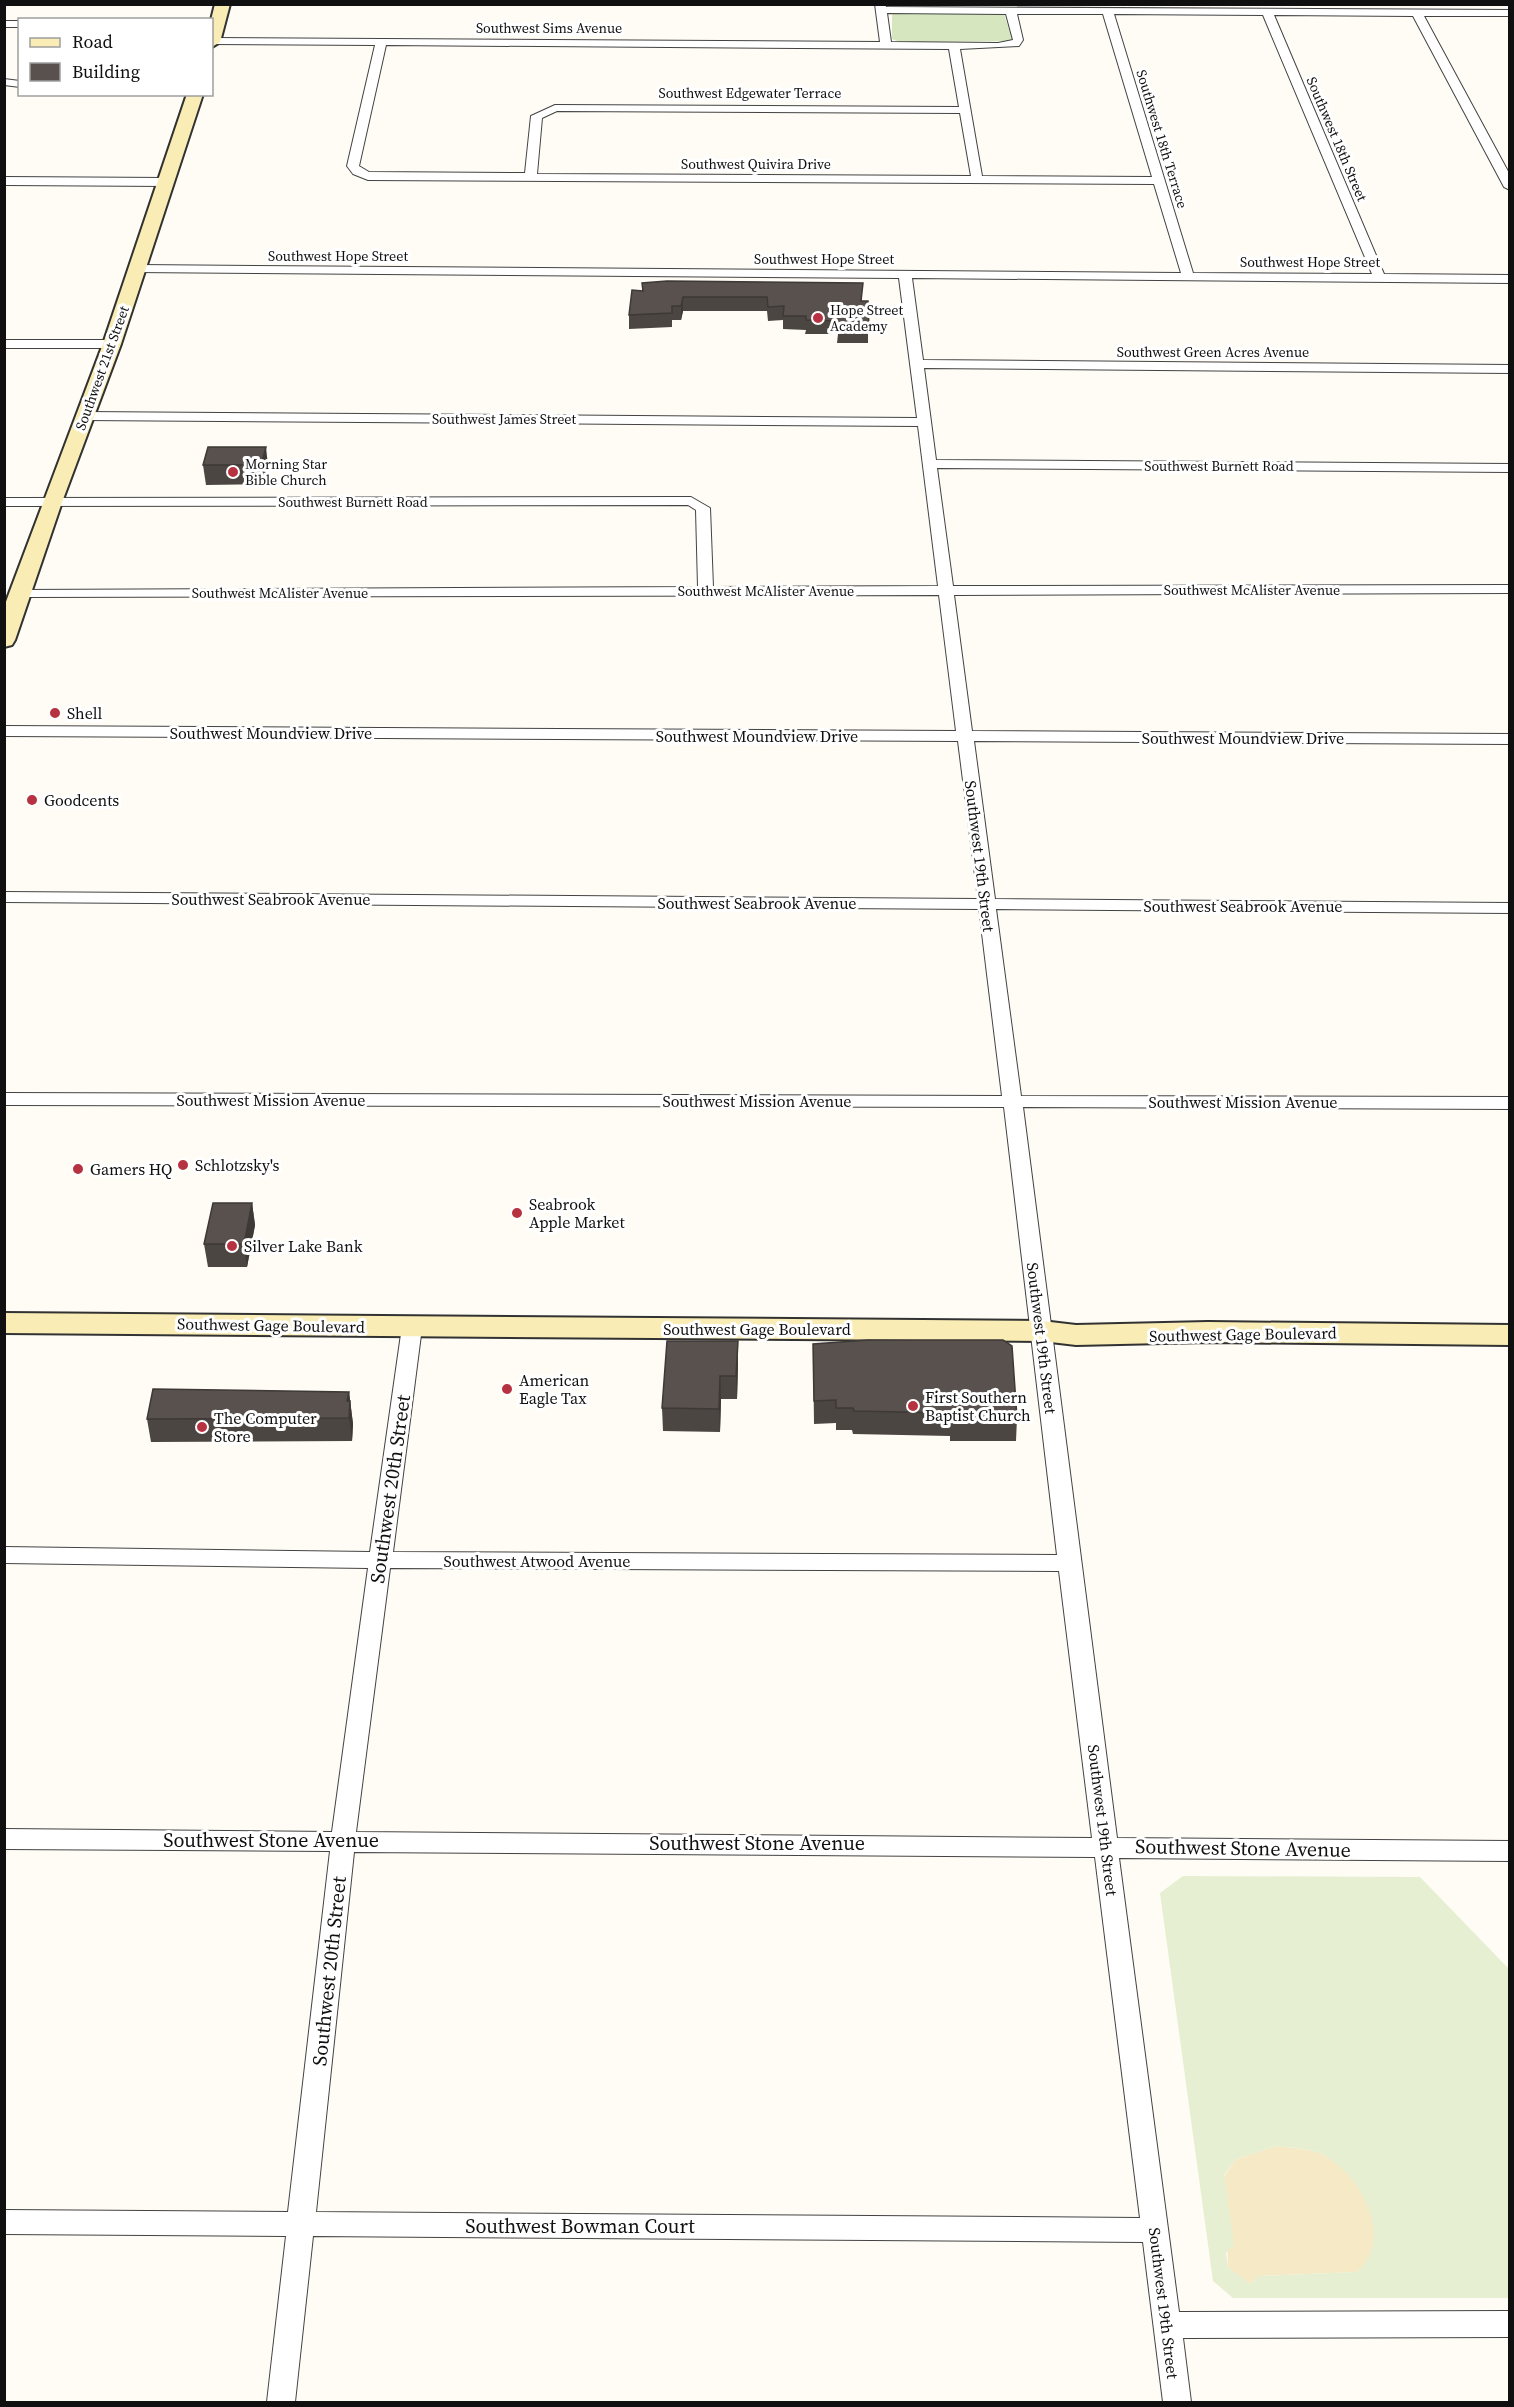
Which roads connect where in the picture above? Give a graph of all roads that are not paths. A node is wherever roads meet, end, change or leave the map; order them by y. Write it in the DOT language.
graph roads {
  1 [pos="223,4"];
  2 [pos="882,8"];
  3 [pos="1011,11"];
  4 [pos="1108,12"];
  5 [pos="1267,12"];
  6 [pos="1417,13"];
  7 [pos="1509,14"];
  8 [pos="214,25"];
  9 [pos="213,41"];
  10 [pos="381,43"];
  11 [pos="886,45"];
  12 [pos="954,46"];
  13 [pos="194,96"];
  14 [pos="965,110"];
  15 [pos="531,177"];
  16 [pos="977,180"];
  17 [pos="4,181"];
  18 [pos="1160,181"];
  19 [pos="167,182"];
  20 [pos="1509,187"];
  21 [pos="138,269"];
  22 [pos="905,274"];
  23 [pos="1188,276"];
  24 [pos="1379,278"];
  25 [pos="1509,279"];
  26 [pos="4,344"];
  27 [pos="112,344"];
  28 [pos="916,364"];
  29 [pos="1509,369"];
  30 [pos="84,416"];
  31 [pos="923,422"];
  32 [pos="929,464"];
  33 [pos="1509,468"];
  34 [pos="4,502"];
  35 [pos="52,502"];
  36 [pos="1509,589"];
  37 [pos="945,590"];
  38 [pos="706,592"];
  39 [pos="22,593"];
  40 [pos="4,640"];
  41 [pos="4,731"];
  42 [pos="964,737"];
  43 [pos="1509,739"];
  44 [pos="4,897"];
  45 [pos="986,904"];
  46 [pos="1509,908"];
  47 [pos="4,1099"];
  48 [pos="1011,1101"];
  49 [pos="1509,1103"];
  50 [pos="4,1323"];
  51 [pos="412,1327"];
  52 [pos="1042,1331"];
  53 [pos="1509,1335"];
  54 [pos="4,1555"];
  55 [pos="381,1560"];
  56 [pos="1069,1563"];
  57 [pos="4,1839"];
  58 [pos="343,1840"];
  59 [pos="1106,1846"];
  60 [pos="1509,1851"];
  61 [pos="4,2222"];
  62 [pos="301,2225"];
  63 [pos="1155,2230"];
  64 [pos="1509,2324"];
  65 [pos="1167,2325"];
  66 [pos="281,2403"];
  67 [pos="1176,2403"];
  1 -- 8 [label="main road"];
  2 -- 3 [label="street"];
  2 -- 11 [label="street"];
  3 -- 4 [label="street"];
  3 -- 12 [label="street, Southwest Sims Avenue"];
  4 -- 5 [label="street"];
  4 -- 18 [label="street, Southwest 18th Terrace"];
  5 -- 6 [label="street"];
  5 -- 24 [label="street, Southwest 18th Street"];
  6 -- 7 [label="street"];
  6 -- 20 [label="street"];
  9 -- 10 [label="street, Southwest Sims Avenue"];
  10 -- 11 [label="street, Southwest Sims Avenue"];
  10 -- 15 [label="street, Southwest Quivira Drive"];
  11 -- 12 [label="street, Southwest Sims Avenue"];
  12 -- 14 [label="street"];
  13 -- 19 [label="main road, Southwest 21st Street"];
  14 -- 15 [label="street, Southwest Edgewater Terrace"];
  14 -- 16 [label="street"];
  15 -- 16 [label="street, Southwest Quivira Drive"];
  16 -- 18 [label="street, Southwest Quivira Drive"];
  17 -- 19 [label="street"];
  18 -- 23 [label="street, Southwest 18th Terrace"];
  19 -- 21 [label="main road, Southwest 21st Street"];
  21 -- 22 [label="street, Southwest Hope Street"];
  21 -- 27 [label="main road, Southwest 21st Street"];
  22 -- 23 [label="street, Southwest Hope Street"];
  22 -- 28 [label="street, Southwest 19th Street"];
  23 -- 24 [label="street, Southwest Hope Street"];
  24 -- 25 [label="street, Southwest Hope Street"];
  26 -- 27 [label="street"];
  27 -- 30 [label="main road, Southwest 21st Street"];
  28 -- 29 [label="street, Southwest Green Acres Avenue"];
  28 -- 31 [label="street, Southwest 19th Street"];
  30 -- 31 [label="street, Southwest James Street"];
  30 -- 35 [label="main road, Southwest 21st Street"];
  31 -- 32 [label="street, Southwest 19th Street"];
  32 -- 33 [label="street, Southwest Burnett Road"];
  32 -- 37 [label="street, Southwest 19th Street"];
  34 -- 35 [label="street, Southwest Burnett Road"];
  35 -- 38 [label="street, Southwest Burnett Road"];
  35 -- 39 [label="main road, Southwest 21st Street"];
  36 -- 37 [label="street, Southwest McAlister Avenue"];
  37 -- 38 [label="street, Southwest McAlister Avenue"];
  37 -- 42 [label="street, Southwest 19th Street"];
  38 -- 39 [label="street, Southwest McAlister Avenue"];
  39 -- 40 [label="main road, Southwest 21st Street"];
  41 -- 42 [label="street, Southwest Moundview Drive"];
  42 -- 43 [label="street, Southwest Moundview Drive"];
  42 -- 45 [label="street, Southwest 19th Street"];
  44 -- 45 [label="street, Southwest Seabrook Avenue"];
  45 -- 46 [label="street, Southwest Seabrook Avenue"];
  45 -- 48 [label="street, Southwest 19th Street"];
  47 -- 48 [label="street, Southwest Mission Avenue"];
  48 -- 49 [label="street, Southwest Mission Avenue"];
  48 -- 52 [label="street, Southwest 19th Street"];
  50 -- 51 [label="main road, Southwest Gage Boulevard"];
  51 -- 52 [label="main road, Southwest Gage Boulevard"];
  51 -- 55 [label="street, Southwest 20th Street"];
  52 -- 53 [label="main road, Southwest Gage Boulevard"];
  52 -- 56 [label="street, Southwest 19th Street"];
  54 -- 55 [label="street, Southwest Atwood Avenue"];
  55 -- 56 [label="street, Southwest Atwood Avenue"];
  55 -- 58 [label="street, Southwest 20th Street"];
  56 -- 59 [label="street, Southwest 19th Street"];
  57 -- 58 [label="street, Southwest Stone Avenue"];
  58 -- 59 [label="street, Southwest Stone Avenue"];
  58 -- 62 [label="street, Southwest 20th Street"];
  59 -- 60 [label="street, Southwest Stone Avenue"];
  59 -- 63 [label="street, Southwest 19th Street"];
  61 -- 62 [label="street, Southwest Bowman Court"];
  62 -- 63 [label="street, Southwest Bowman Court"];
  62 -- 66 [label="street, Southwest 20th Street"];
  63 -- 65 [label="street, Southwest 19th Street"];
  64 -- 65 [label="street"];
  65 -- 67 [label="street, Southwest 19th Street"];
}
